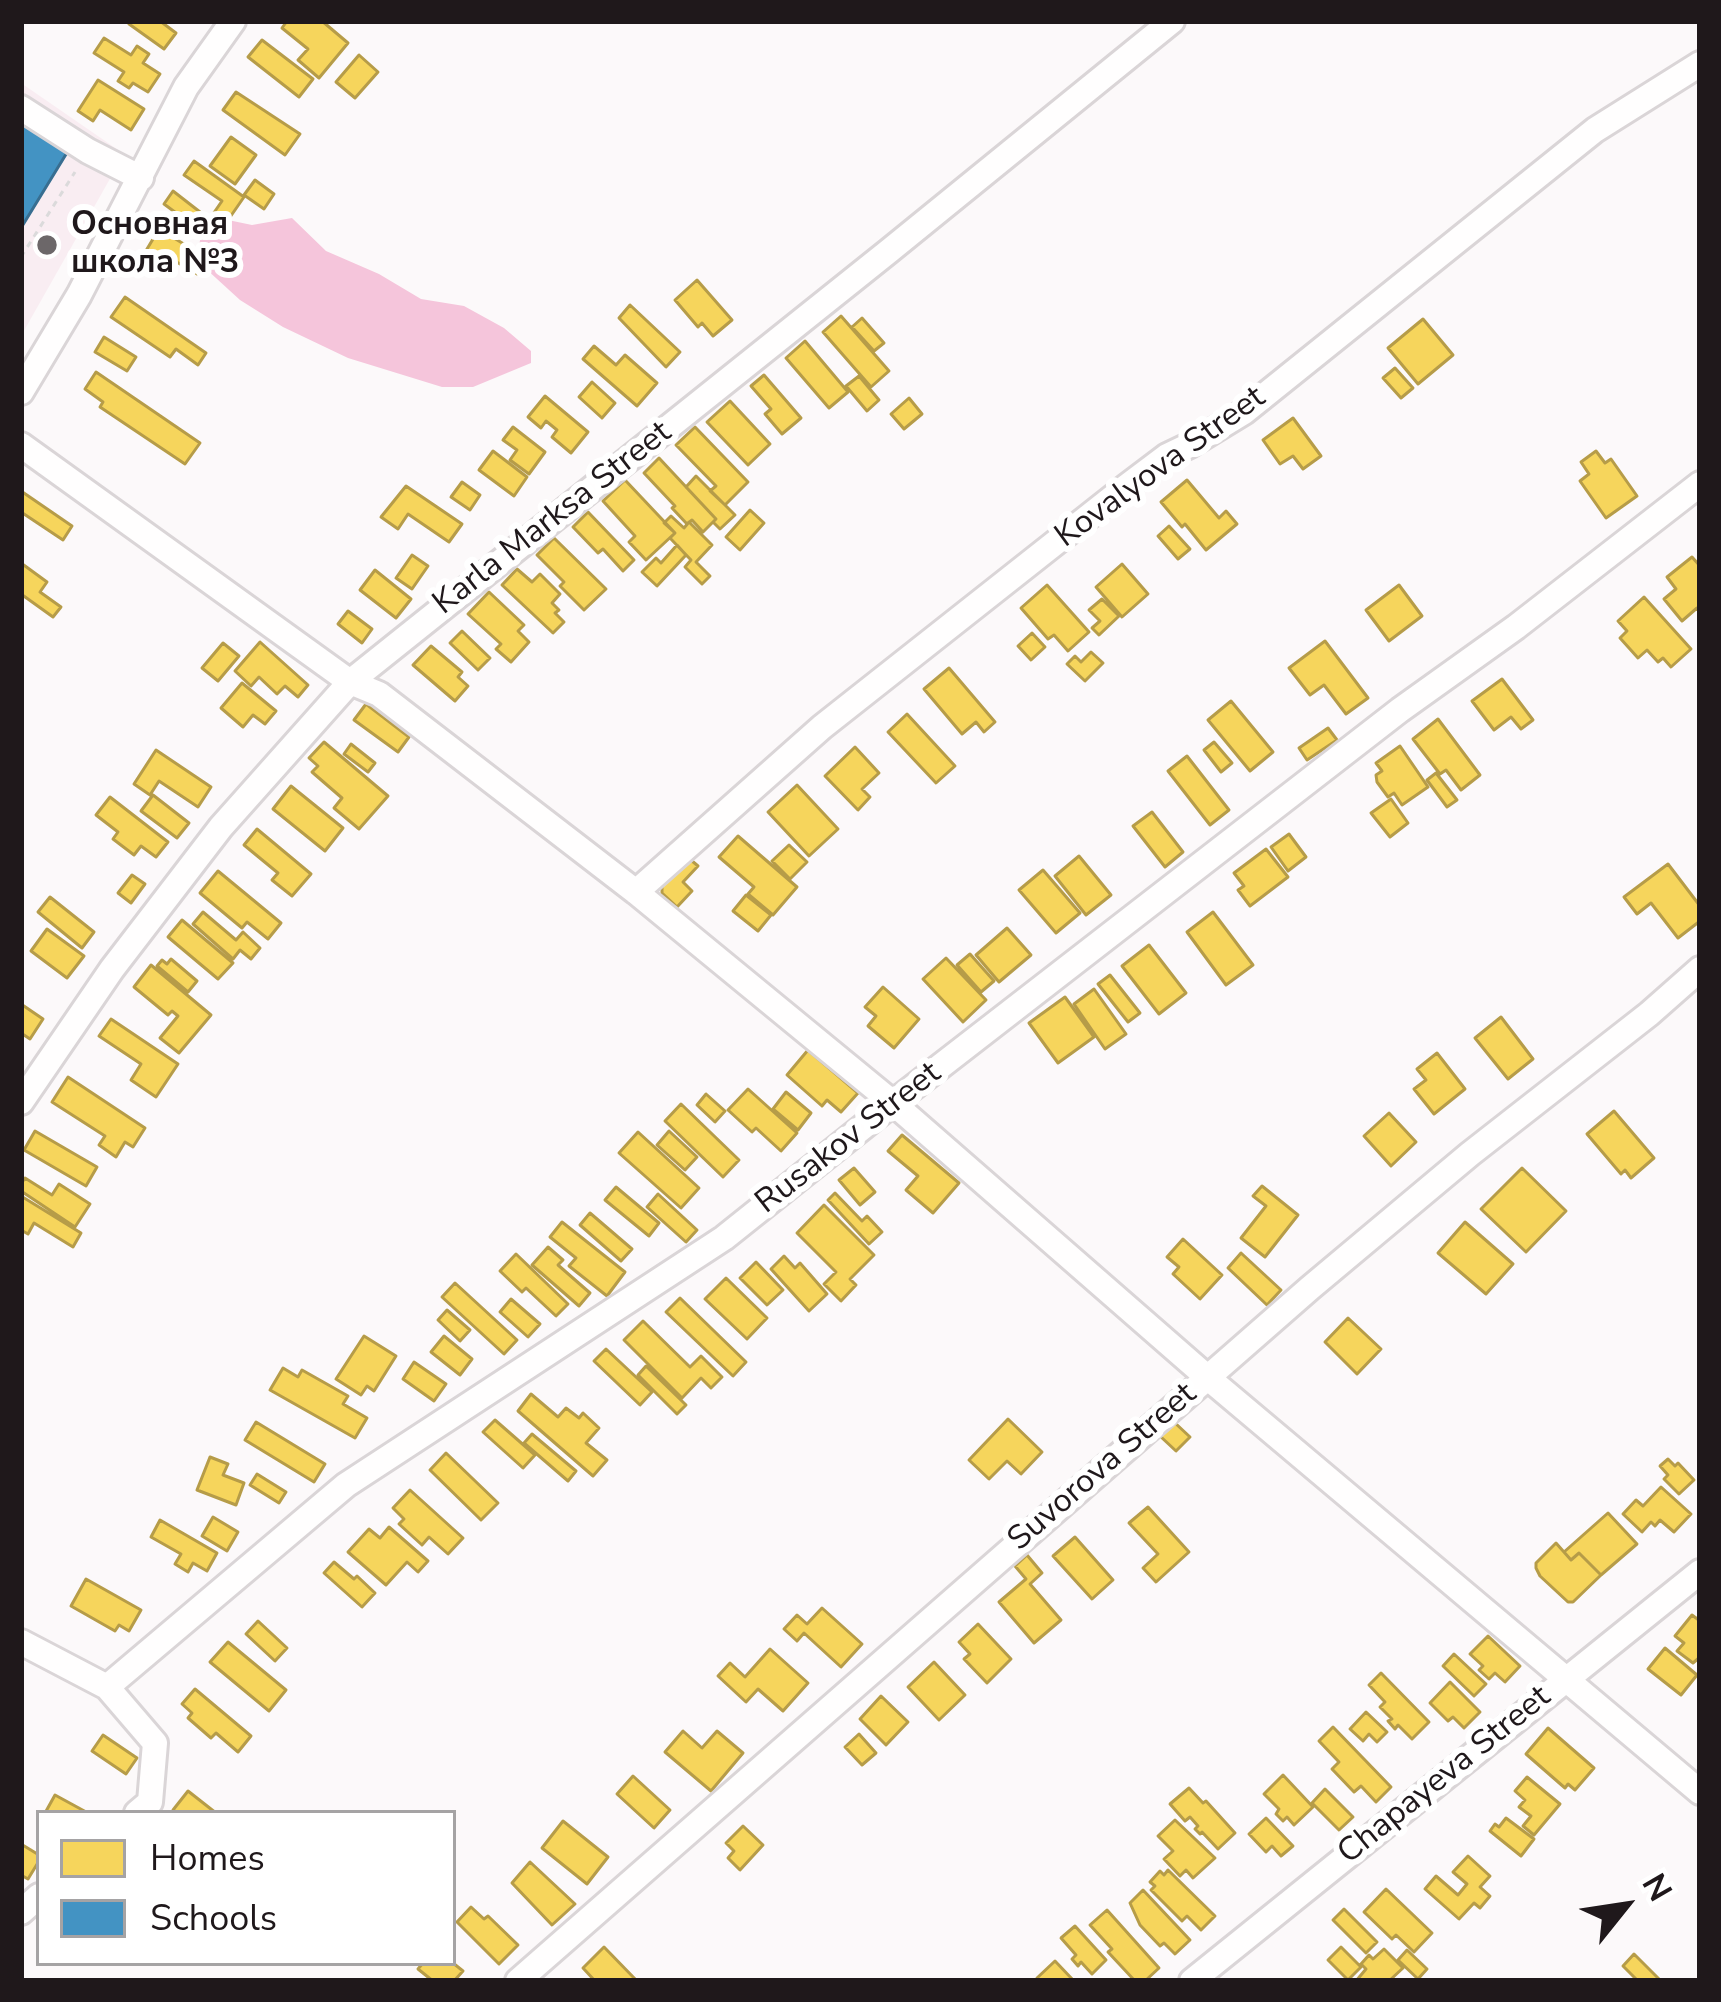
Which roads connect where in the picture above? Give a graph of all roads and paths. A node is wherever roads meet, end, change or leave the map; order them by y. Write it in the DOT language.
graph roads {
  1 [pos="233,21"];
  2 [pos="1172,21"];
  3 [pos="1700,64"];
  4 [pos="21,108"];
  5 [pos="88,152"];
  6 [pos="141,178"];
  7 [pos="21,256"];
  8 [pos="21,392"];
  9 [pos="21,445"];
  10 [pos="1700,484"];
  11 [pos="350,682"];
  12 [pos="636,892"];
  13 [pos="1700,969"];
  14 [pos="21,1102"];
  15 [pos="893,1103"];
  16 [pos="1208,1377"];
  17 [pos="1700,1572"];
  18 [pos="21,1642"];
  19 [pos="1566,1678"];
  20 [pos="106,1687"];
  21 [pos="1700,1792"];
  22 [pos="140,1810"];
  23 [pos="518,1981"];
  24 [pos="1192,1981"];
  1 -- 6 [label="street"];
  2 -- 11 [label="street, Karla Marksa Street"];
  3 -- 12 [label="street, Kovalyova Street"];
  4 -- 5 [label="street"];
  5 -- 6 [label="street"];
  5 -- 7 [label="path"];
  6 -- 8 [label="street"];
  9 -- 11 [label="street"];
  10 -- 15 [label="street, Rusakov Street"];
  11 -- 12 [label="street"];
  11 -- 14 [label="street, Karla Marksa Street"];
  12 -- 15 [label="street"];
  13 -- 16 [label="street, Suvorova Street"];
  15 -- 16 [label="street"];
  15 -- 20 [label="street, Rusakov Street"];
  16 -- 19 [label="street"];
  16 -- 23 [label="street, Suvorova Street"];
  17 -- 19 [label="street, Chapayeva Street"];
  18 -- 20 [label="street"];
  19 -- 21 [label="street"];
  19 -- 24 [label="street, Chapayeva Street"];
  20 -- 22 [label="street"];
}
